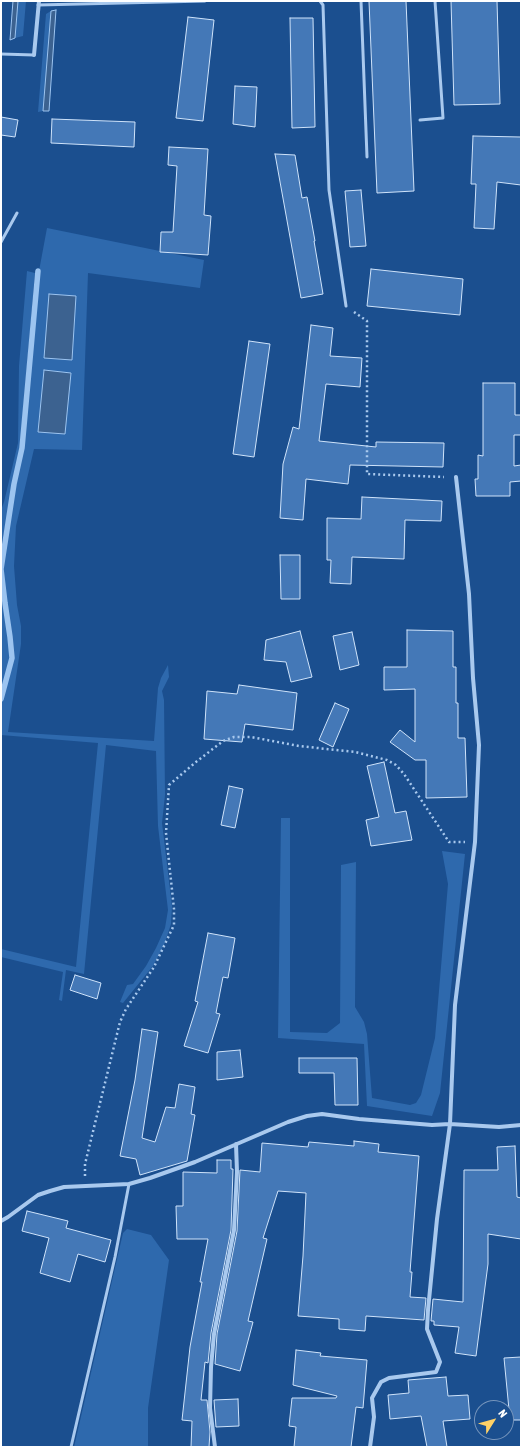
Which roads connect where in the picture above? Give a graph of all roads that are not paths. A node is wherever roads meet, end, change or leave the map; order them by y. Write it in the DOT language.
graph roads {
  1 [pos="205,1"];
  2 [pos="320,1"];
  3 [pos="361,1"];
  4 [pos="435,1"];
  5 [pos="38,3"];
  6 [pos="1,54"];
  7 [pos="34,55"];
  8 [pos="420,120"];
  9 [pos="367,157"];
  10 [pos="17,213"];
  11 [pos="1,242"];
  12 [pos="346,306"];
  13 [pos="456,477"];
  14 [pos="450,1124"];
  15 [pos="521,1125"];
  16 [pos="236,1144"];
  17 [pos="129,1184"];
  18 [pos="1,1220"];
  19 [pos="71,1447"];
  20 [pos="215,1447"];
  21 [pos="370,1447"];
  1 -- 5 [label="lane"];
  2 -- 12 [label="lane"];
  3 -- 9 [label="lane"];
  4 -- 8 [label="lane"];
  5 -- 7 [label="street"];
  6 -- 7 [label="lane"];
  10 -- 11 [label="lane"];
  13 -- 14 [label="street"];
  14 -- 15 [label="street"];
  14 -- 16 [label="street"];
  14 -- 21 [label="street"];
  16 -- 17 [label="street"];
  16 -- 20 [label="street"];
  17 -- 18 [label="street"];
  17 -- 19 [label="lane"];
}
